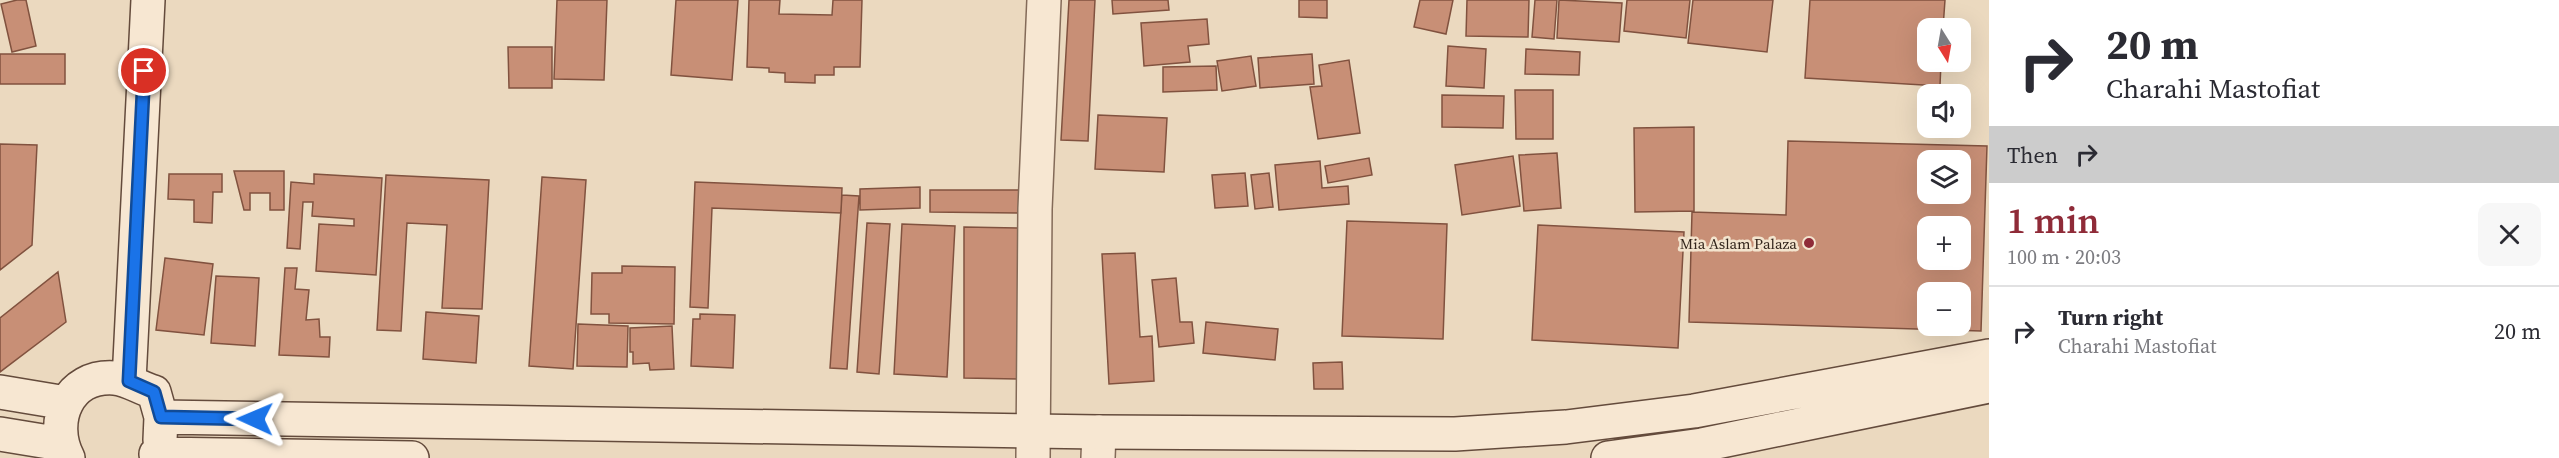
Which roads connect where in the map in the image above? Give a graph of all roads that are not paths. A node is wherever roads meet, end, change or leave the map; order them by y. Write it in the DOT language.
graph roads {
  1 [pos="148,0"];
  2 [pos="1044,0"];
  3 [pos="1989,356"];
  4 [pos="129,381"];
  5 [pos="1989,386"];
  6 [pos="0,392"];
  7 [pos="66,403"];
  8 [pos="161,417"];
  9 [pos="0,434"];
  10 [pos="1033,445"];
  11 [pos="1099,445"];
  12 [pos="64,451"];
  13 [pos="154,456"];
  14 [pos="412,458"];
  15 [pos="1608,458"];
  1 -- 4 [label="main road"];
  2 -- 10 [label="main road"];
  3 -- 11 [label="main road"];
  4 -- 7 [label="main road"];
  4 -- 8 [label="main road"];
  5 -- 15 [label="main road"];
  6 -- 7 [label="main road"];
  7 -- 12 [label="main road"];
  8 -- 10 [label="main road"];
  8 -- 13 [label="main road"];
  9 -- 12 [label="main road"];
  10 -- 11 [label="main road"];
  13 -- 14 [label="main road"];
}
